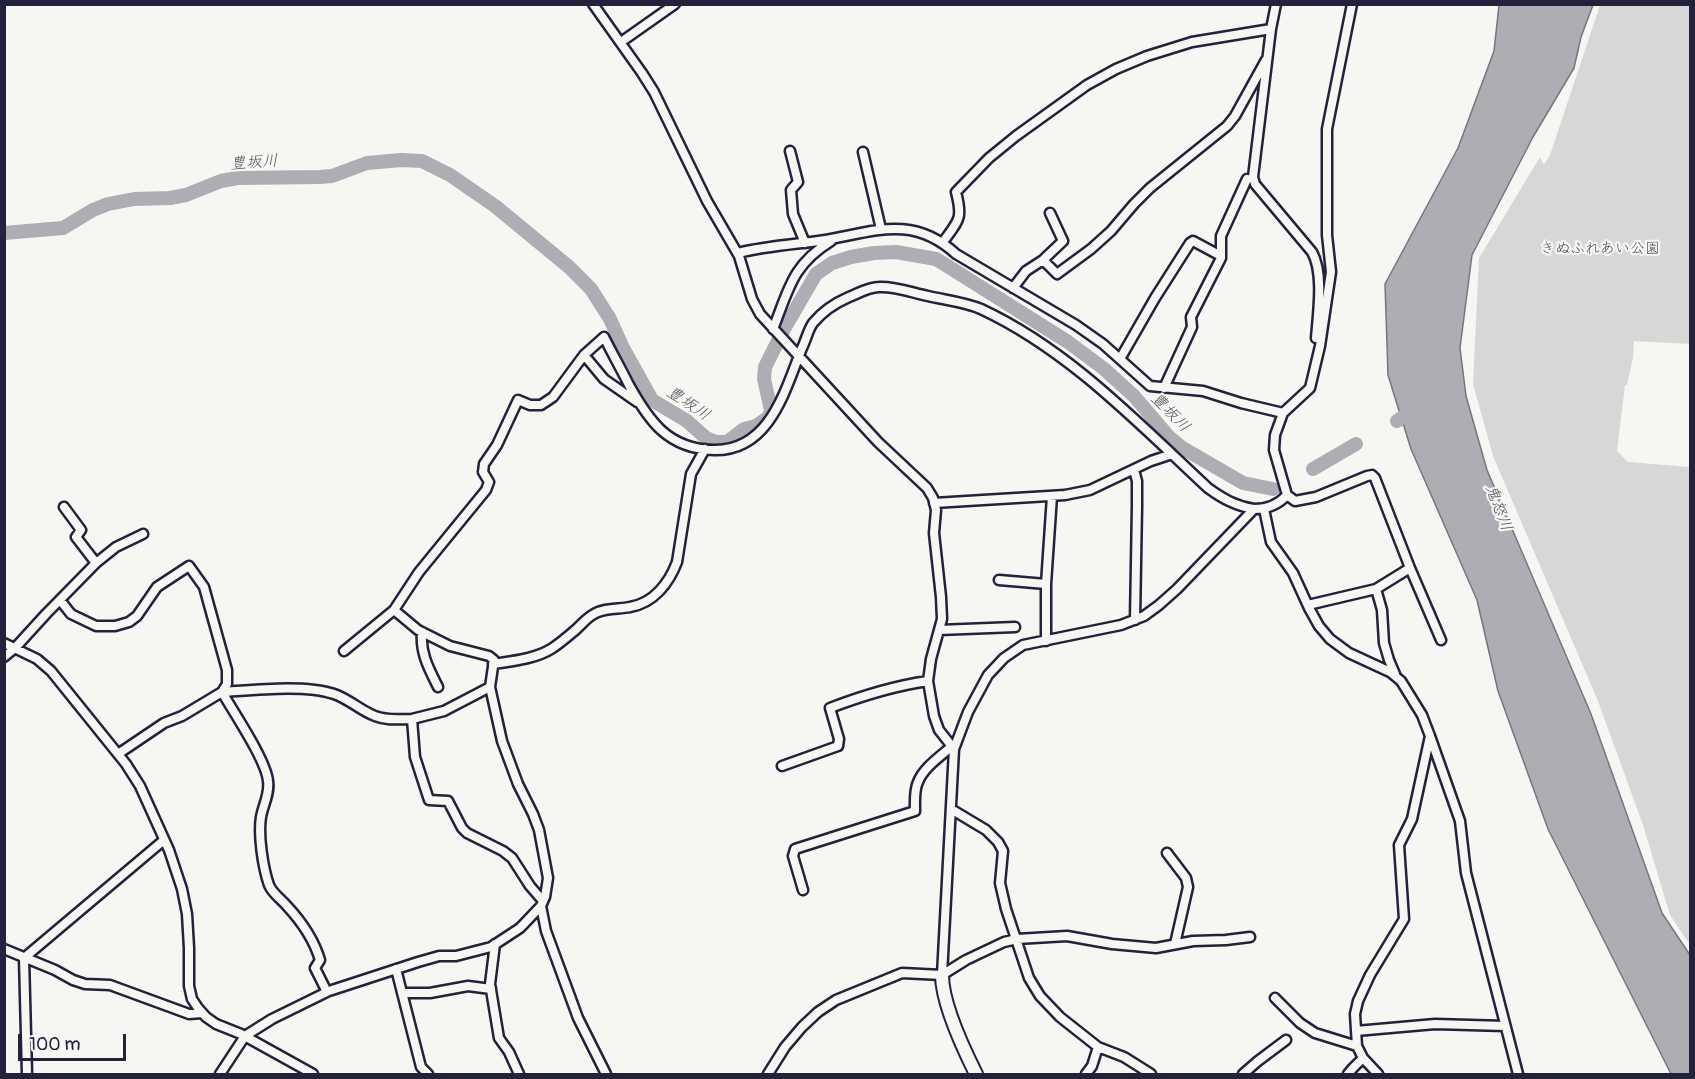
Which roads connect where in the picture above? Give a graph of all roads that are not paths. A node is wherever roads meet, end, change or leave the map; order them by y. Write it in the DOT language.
graph roads {
  1 [pos="593,4"];
  2 [pos="675,4"];
  3 [pos="1276,4"];
  4 [pos="1352,4"];
  5 [pos="1271,30"];
  6 [pos="621,42"];
  7 [pos="1268,57"];
  8 [pos="790,151"];
  9 [pos="863,152"];
  10 [pos="1247,179"];
  11 [pos="1050,213"];
  12 [pos="881,229"];
  13 [pos="837,238"];
  14 [pos="943,242"];
  15 [pos="805,243"];
  16 [pos="738,253"];
  17 [pos="1221,256"];
  18 [pos="1043,260"];
  19 [pos="1013,288"];
  20 [pos="774,330"];
  21 [pos="1320,346"];
  22 [pos="584,355"];
  23 [pos="797,356"];
  24 [pos="1120,359"];
  25 [pos="1164,388"];
  26 [pos="640,405"];
  27 [pos="1283,413"];
  28 [pos="705,450"];
  29 [pos="1172,454"];
  30 [pos="1134,470"];
  31 [pos="1286,492"];
  32 [pos="1052,496"];
  33 [pos="934,503"];
  34 [pos="64,507"];
  35 [pos="1254,509"];
  36 [pos="1264,509"];
  37 [pos="143,534"];
  38 [pos="96,563"];
  39 [pos="1410,568"];
  40 [pos="999,580"];
  41 [pos="1046,584"];
  42 [pos="1376,589"];
  43 [pos="60,600"];
  44 [pos="1308,605"];
  45 [pos="394,610"];
  46 [pos="1135,620"];
  47 [pos="1015,627"];
  48 [pos="939,630"];
  49 [pos="422,632"];
  50 [pos="1441,640"];
  51 [pos="1046,641"];
  52 [pos="4,643"];
  53 [pos="15,648"];
  54 [pos="344,651"];
  55 [pos="4,657"];
  56 [pos="493,664"];
  57 [pos="1397,677"];
  58 [pos="928,681"];
  59 [pos="438,687"];
  60 [pos="490,687"];
  61 [pos="222,692"];
  62 [pos="412,719"];
  63 [pos="1431,735"];
  64 [pos="953,747"];
  65 [pos="118,754"];
  66 [pos="782,766"];
  67 [pos="951,809"];
  68 [pos="164,840"];
  69 [pos="1167,853"];
  70 [pos="803,890"];
  71 [pos="542,904"];
  72 [pos="1250,937"];
  73 [pos="1017,939"];
  74 [pos="1175,944"];
  75 [pos="495,945"];
  76 [pos="4,949"];
  77 [pos="24,958"];
  78 [pos="396,969"];
  79 [pos="942,975"];
  80 [pos="491,989"];
  81 [pos="327,992"];
  82 [pos="402,993"];
  83 [pos="1275,998"];
  84 [pos="202,1013"];
  85 [pos="1505,1026"];
  86 [pos="1356,1031"];
  87 [pos="245,1036"];
  88 [pos="1286,1040"];
  89 [pos="1357,1046"];
  90 [pos="1098,1047"];
  91 [pos="1363,1058"];
  92 [pos="27,1074"];
  93 [pos="220,1074"];
  94 [pos="311,1074"];
  95 [pos="428,1074"];
  96 [pos="519,1074"];
  97 [pos="606,1074"];
  98 [pos="769,1074"];
  99 [pos="976,1074"];
  100 [pos="1086,1074"];
  101 [pos="1151,1074"];
  102 [pos="1243,1074"];
  103 [pos="1348,1074"];
  104 [pos="1378,1074"];
  105 [pos="1518,1074"];
  1 -- 6 [label="street"];
  2 -- 6 [label="street"];
  3 -- 5 [label="street"];
  4 -- 21 [label="street"];
  5 -- 7 [label="street"];
  5 -- 14 [label="street"];
  6 -- 16 [label="street"];
  7 -- 18 [label="street"];
  7 -- 21 [label="street"];
  8 -- 15 [label="street"];
  9 -- 12 [label="street"];
  10 -- 17 [label="street"];
  11 -- 18 [label="street"];
  12 -- 13 [label="street"];
  12 -- 14 [label="street"];
  13 -- 15 [label="street"];
  13 -- 20 [label="street"];
  14 -- 19 [label="street"];
  15 -- 16 [label="street"];
  16 -- 20 [label="street"];
  17 -- 24 [label="street"];
  17 -- 25 [label="street"];
  18 -- 19 [label="street"];
  19 -- 24 [label="street"];
  20 -- 23 [label="street"];
  21 -- 27 [label="street"];
  22 -- 26 [label="street"];
  22 -- 26 [label="street"];
  22 -- 45 [label="street"];
  23 -- 28 [label="street"];
  23 -- 29 [label="street"];
  23 -- 33 [label="street"];
  24 -- 25 [label="street"];
  25 -- 27 [label="street"];
  26 -- 28 [label="street"];
  27 -- 31 [label="street"];
  28 -- 56 [label="street"];
  29 -- 30 [label="street"];
  29 -- 35 [label="street"];
  30 -- 32 [label="street"];
  30 -- 46 [label="street"];
  31 -- 36 [label="street"];
  31 -- 39 [label="street"];
  32 -- 33 [label="street"];
  32 -- 41 [label="street"];
  33 -- 48 [label="street"];
  34 -- 38 [label="street"];
  35 -- 36 [label="street"];
  35 -- 46 [label="street"];
  36 -- 44 [label="street"];
  37 -- 38 [label="street"];
  38 -- 43 [label="street"];
  39 -- 42 [label="street"];
  39 -- 50 [label="street"];
  40 -- 41 [label="street"];
  41 -- 51 [label="street"];
  42 -- 44 [label="street"];
  42 -- 57 [label="street"];
  43 -- 53 [label="street"];
  43 -- 61 [label="street"];
  44 -- 57 [label="street"];
  45 -- 49 [label="street"];
  45 -- 54 [label="street"];
  46 -- 51 [label="street"];
  47 -- 48 [label="street"];
  48 -- 58 [label="street"];
  49 -- 56 [label="street"];
  49 -- 59 [label="street"];
  51 -- 64 [label="street"];
  52 -- 53 [label="street"];
  53 -- 55 [label="street"];
  53 -- 65 [label="street"];
  56 -- 60 [label="street"];
  57 -- 63 [label="street"];
  58 -- 64 [label="street"];
  58 -- 66 [label="street"];
  60 -- 62 [label="street"];
  60 -- 71 [label="street"];
  61 -- 62 [label="street"];
  61 -- 65 [label="street"];
  61 -- 81 [label="street"];
  62 -- 71 [label="street"];
  63 -- 85 [label="street"];
  63 -- 86 [label="street"];
  64 -- 67 [label="street"];
  64 -- 70 [label="street"];
  65 -- 68 [label="street"];
  67 -- 73 [label="street"];
  67 -- 79 [label="street"];
  68 -- 77 [label="street"];
  68 -- 84 [label="street"];
  69 -- 74 [label="street"];
  71 -- 75 [label="street"];
  71 -- 97 [label="street"];
  72 -- 74 [label="street"];
  73 -- 74 [label="street"];
  73 -- 79 [label="street"];
  73 -- 90 [label="street"];
  75 -- 78 [label="street"];
  75 -- 80 [label="street"];
  76 -- 77 [label="street"];
  77 -- 84 [label="street"];
  77 -- 92 [label="street"];
  78 -- 81 [label="street"];
  78 -- 82 [label="street"];
  79 -- 98 [label="street"];
  79 -- 99 [label="street"];
  80 -- 82 [label="street"];
  80 -- 96 [label="street"];
  81 -- 87 [label="street"];
  82 -- 95 [label="street"];
  83 -- 89 [label="street"];
  84 -- 87 [label="street"];
  85 -- 86 [label="street"];
  85 -- 105 [label="street"];
  86 -- 89 [label="street"];
  87 -- 93 [label="street"];
  87 -- 94 [label="street"];
  88 -- 102 [label="street"];
  89 -- 91 [label="street"];
  90 -- 100 [label="street"];
  90 -- 101 [label="street"];
  91 -- 103 [label="street"];
  91 -- 104 [label="street"];
}
